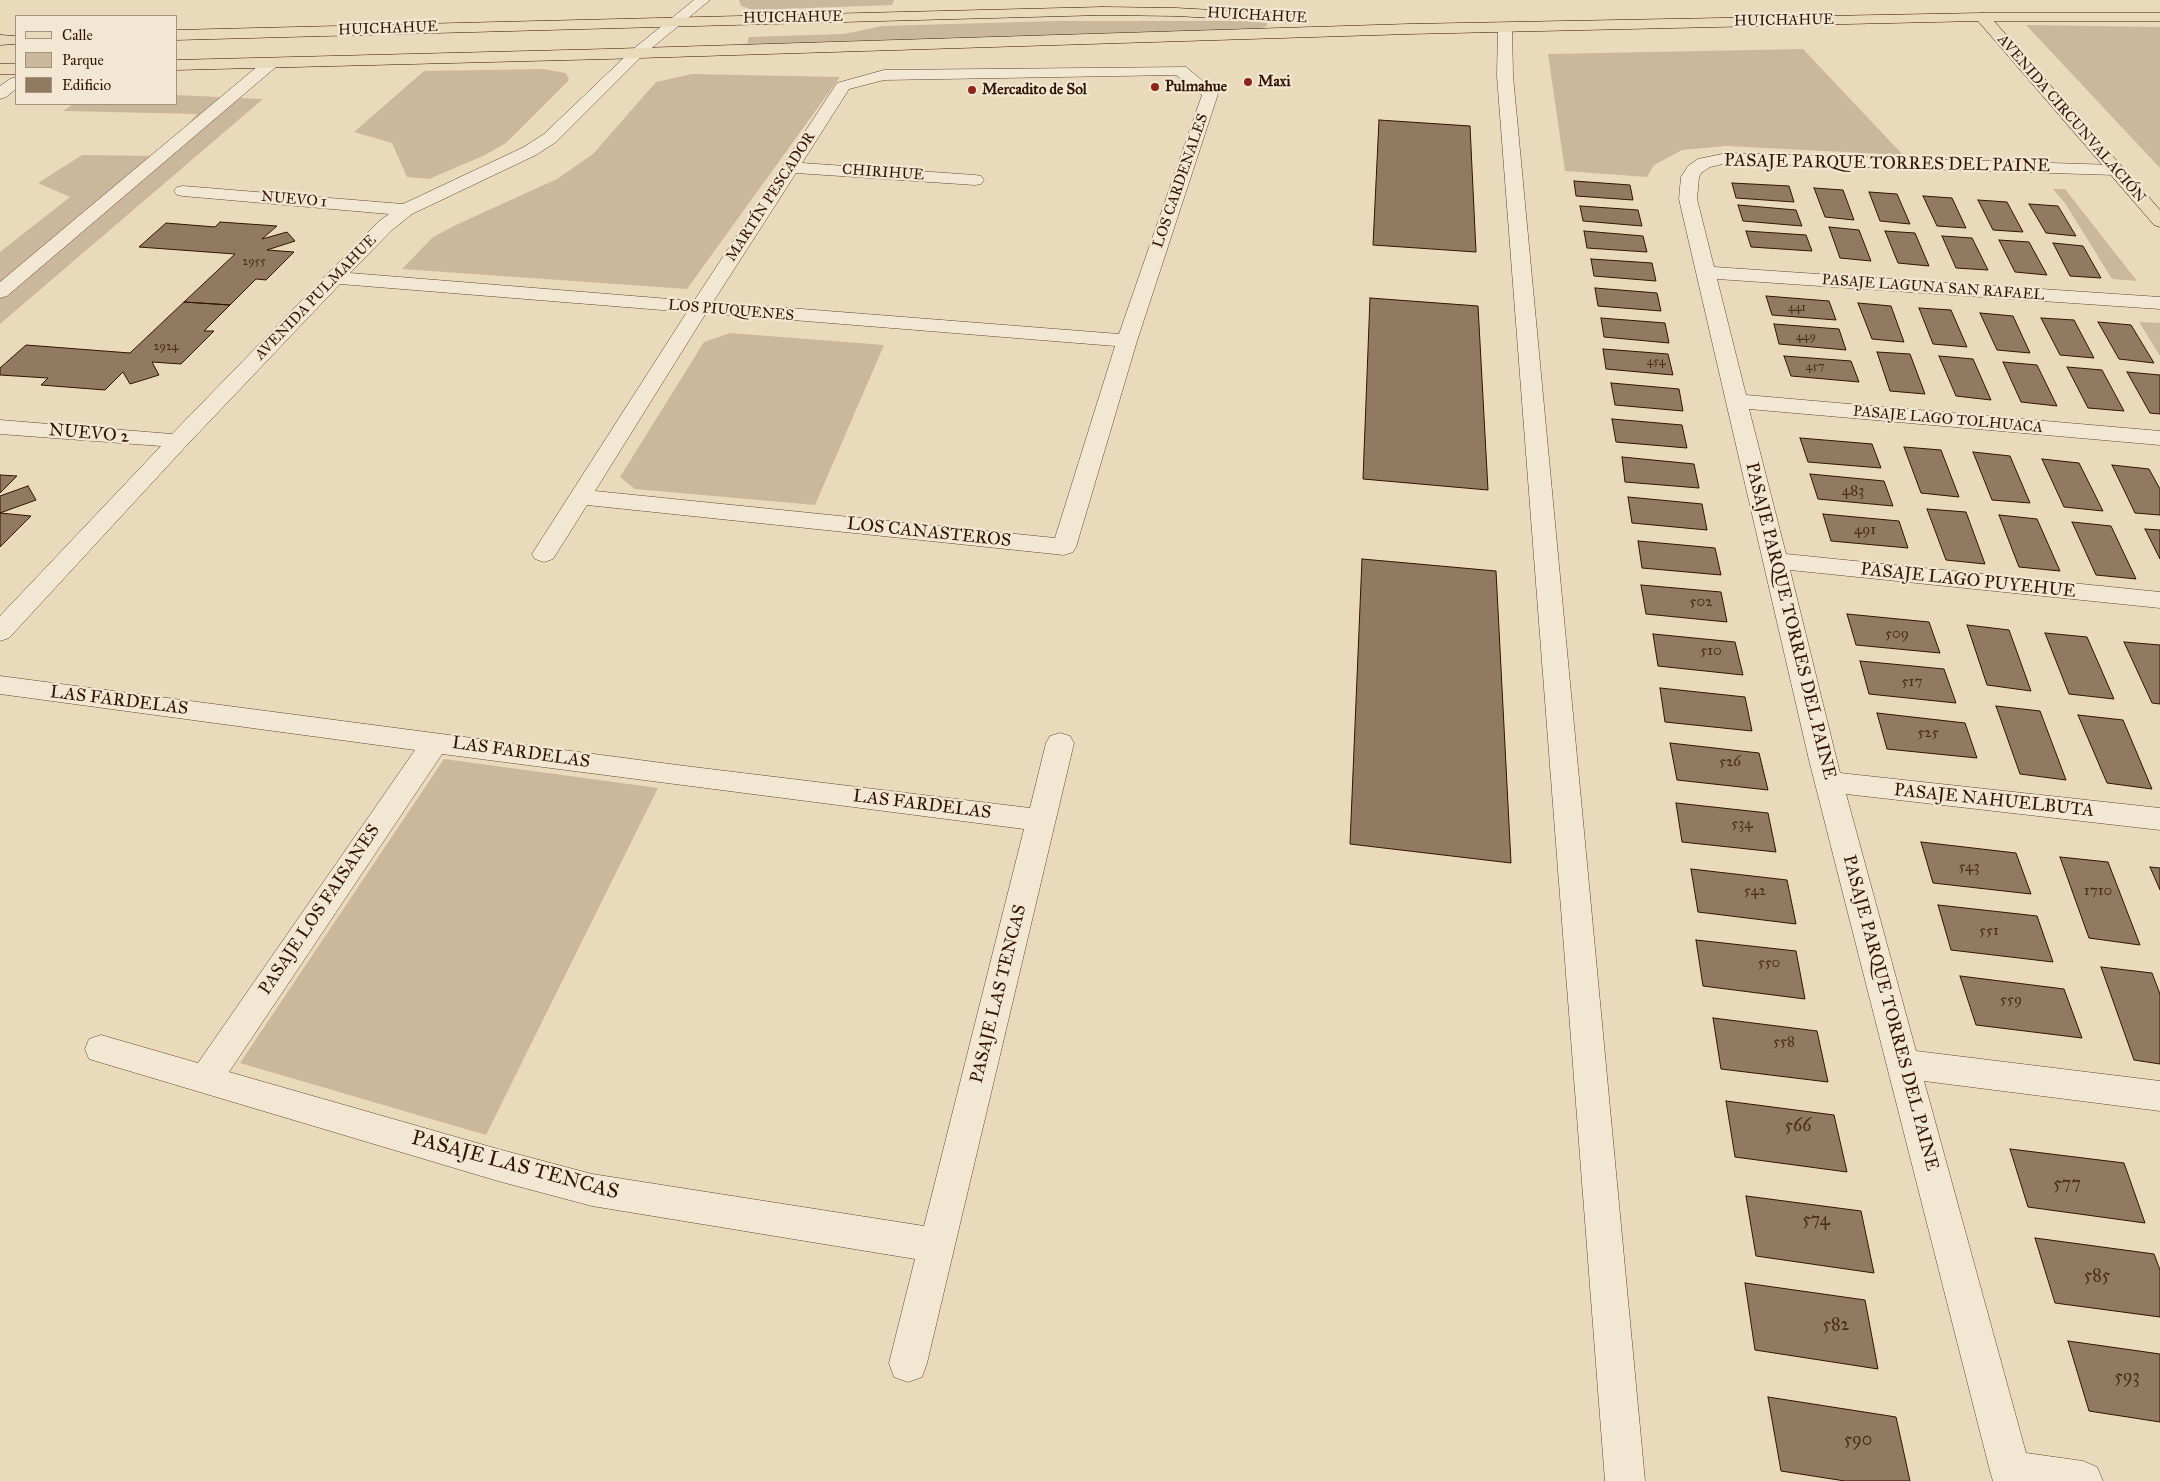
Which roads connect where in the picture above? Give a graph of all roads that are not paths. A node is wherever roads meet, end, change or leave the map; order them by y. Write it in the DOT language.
graph roads {
  1 [pos="703,0"];
  2 [pos="1982,17"];
  3 [pos="2160,17"];
  4 [pos="676,21"];
  5 [pos="1505,27"];
  6 [pos="1409,28"];
  7 [pos="178,35"];
  8 [pos="0,40"];
  9 [pos="15,40"];
  10 [pos="637,54"];
  11 [pos="271,62"];
  12 [pos="178,65"];
  13 [pos="0,69"];
  14 [pos="15,69"];
  15 [pos="15,83"];
  16 [pos="843,86"];
  17 [pos="0,94"];
  18 [pos="790,167"];
  19 [pos="2116,170"];
  20 [pos="976,180"];
  21 [pos="183,191"];
  22 [pos="406,210"];
  23 [pos="2160,221"];
  24 [pos="1705,272"];
  25 [pos="335,278"];
  26 [pos="0,292"];
  27 [pos="2160,303"];
  28 [pos="699,308"];
  29 [pos="1127,341"];
  30 [pos="1737,401"];
  31 [pos="0,427"];
  32 [pos="2160,438"];
  33 [pos="178,441"];
  34 [pos="580,497"];
  35 [pos="544,554"];
  36 [pos="1775,561"];
  37 [pos="2160,600"];
  38 [pos="0,632"];
  39 [pos="0,685"];
  40 [pos="434,742"];
  41 [pos="1060,743"];
  42 [pos="1829,782"];
  43 [pos="2160,819"];
  44 [pos="1041,820"];
  45 [pos="101,1049"];
  46 [pos="1903,1064"];
  47 [pos="206,1078"];
  48 [pos="2160,1096"];
  49 [pos="937,1245"];
  50 [pos="908,1363"];
  51 [pos="2011,1476"];
  52 [pos="1625,1481"];
  53 [pos="2083,1481"];
  1 -- 4 [label="street, AVENIDA PULMAHUE"];
  2 -- 3 [label="main road, HUICHAHUE"];
  2 -- 5 [label="main road, HUICHAHUE"];
  2 -- 19 [label="main road, AVENIDA CIRCUNVALACIÓN"];
  4 -- 6 [label="main road, HUICHAHUE"];
  4 -- 7 [label="main road, HUICHAHUE"];
  4 -- 10 [label="street, AVENIDA PULMAHUE"];
  5 -- 6 [label="main road, HUICHAHUE"];
  5 -- 52 [label="street"];
  6 -- 10 [label="main road, HUICHAHUE"];
  8 -- 9 [label="main road"];
  10 -- 11 [label="main road, HUICHAHUE"];
  10 -- 22 [label="street, AVENIDA PULMAHUE"];
  11 -- 12 [label="main road, HUICHAHUE"];
  11 -- 26 [label="street"];
  13 -- 14 [label="main road"];
  15 -- 17 [label="street"];
  16 -- 18 [label="street, MARTÍN PESCADOR"];
  16 -- 29 [label="street, LOS CARDENALES"];
  18 -- 20 [label="street, CHIRIHUE"];
  18 -- 28 [label="street, MARTÍN PESCADOR"];
  19 -- 23 [label="main road, AVENIDA CIRCUNVALACIÓN"];
  19 -- 24 [label="street, PASAJE PARQUE TORRES DEL PAINE"];
  21 -- 22 [label="street, NUEVO 1"];
  22 -- 25 [label="street, AVENIDA PULMAHUE"];
  24 -- 27 [label="street, PASAJE LAGUNA SAN RAFAEL"];
  24 -- 30 [label="street, PASAJE PARQUE TORRES DEL PAINE"];
  25 -- 28 [label="street, LOS PIUQUENES"];
  25 -- 33 [label="street, AVENIDA PULMAHUE"];
  28 -- 29 [label="street, LOS PIUQUENES"];
  28 -- 34 [label="street"];
  29 -- 34 [label="street, LOS CANASTEROS"];
  30 -- 32 [label="street, PASAJE LAGO TOLHUACA"];
  30 -- 36 [label="street, PASAJE PARQUE TORRES DEL PAINE"];
  31 -- 33 [label="street, NUEVO 2"];
  33 -- 38 [label="street, AVENIDA PULMAHUE"];
  34 -- 35 [label="street"];
  36 -- 37 [label="street, PASAJE LAGO PUYEHUE"];
  36 -- 42 [label="street, PASAJE PARQUE TORRES DEL PAINE"];
  39 -- 40 [label="street, LAS FARDELAS"];
  40 -- 44 [label="street, LAS FARDELAS"];
  40 -- 47 [label="street, PASAJE LOS FAISANES"];
  41 -- 44 [label="street, PASAJE LAS TENCAS"];
  42 -- 43 [label="street, PASAJE NAHUELBUTA"];
  42 -- 46 [label="street, PASAJE PARQUE TORRES DEL PAINE"];
  44 -- 49 [label="street, PASAJE LAS TENCAS"];
  45 -- 47 [label="street, PASAJE LAS TENCAS"];
  46 -- 48 [label="street"];
  46 -- 51 [label="street, PASAJE PARQUE TORRES DEL PAINE"];
  47 -- 49 [label="street, PASAJE LAS TENCAS"];
  49 -- 50 [label="street, PASAJE LAS TENCAS"];
  51 -- 53 [label="street"];
}
